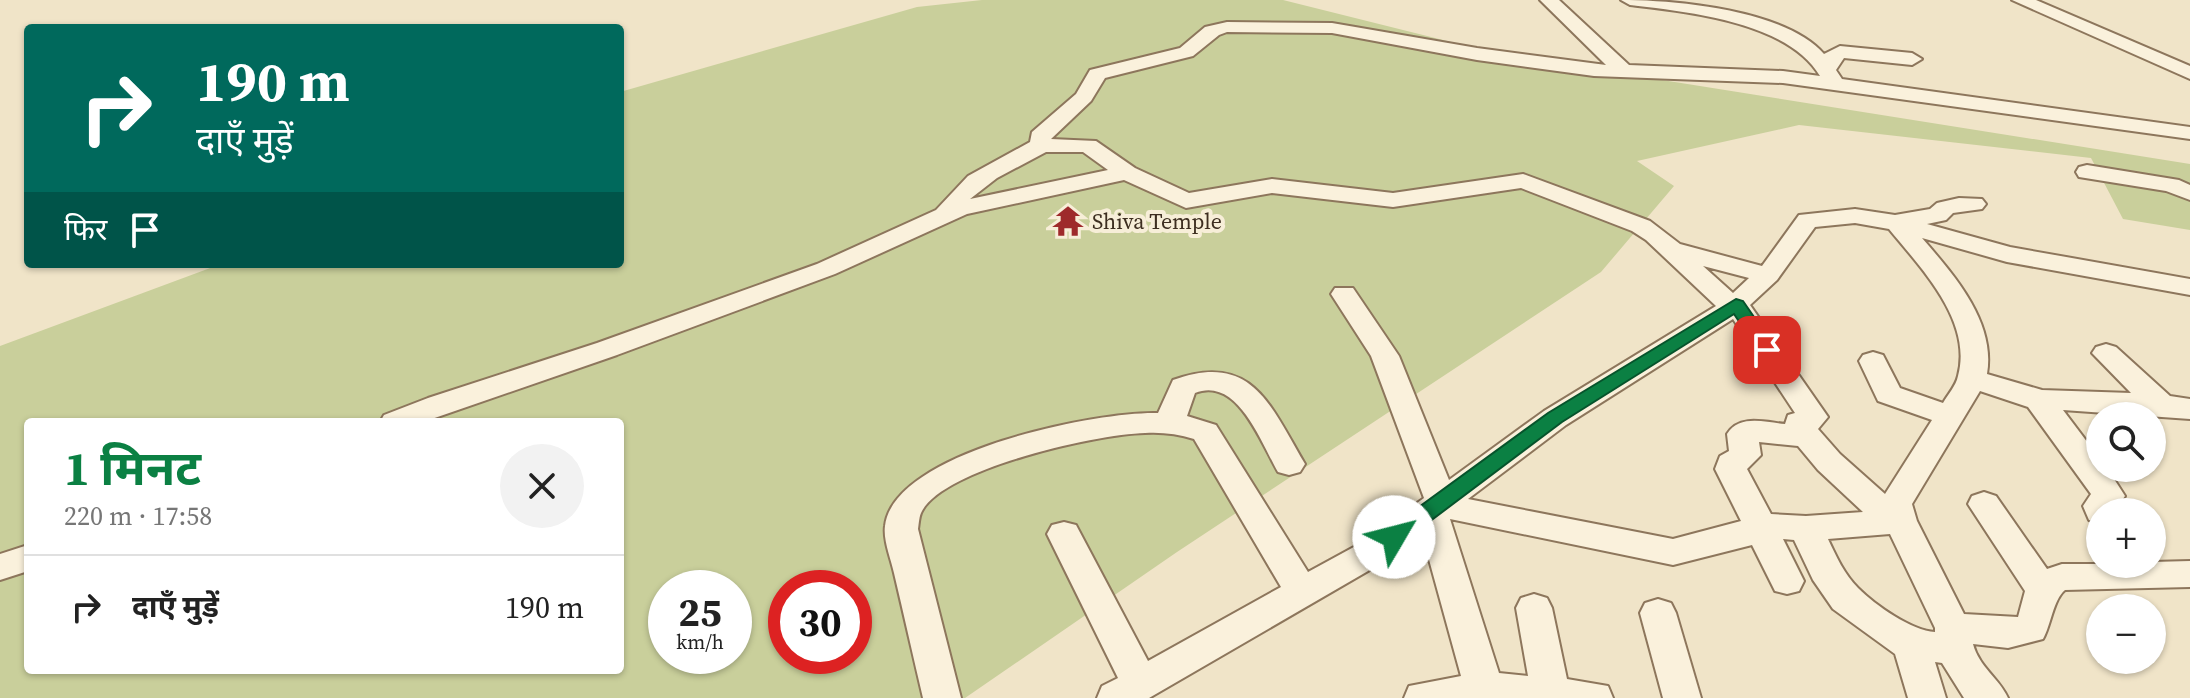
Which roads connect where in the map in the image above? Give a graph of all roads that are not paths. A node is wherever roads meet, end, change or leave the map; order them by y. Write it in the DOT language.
graph roads {
  1 [pos="1549,0"];
  2 [pos="1630,0"];
  3 [pos="2021,0"];
  4 [pos="1912,59"];
  5 [pos="1625,72"];
  6 [pos="2190,73"];
  7 [pos="1831,76"];
  8 [pos="2190,133"];
  9 [pos="1042,145"];
  10 [pos="2087,172"];
  11 [pos="1127,173"];
  12 [pos="2190,193"];
  13 [pos="1974,204"];
  14 [pos="945,214"];
  15 [pos="1895,222"];
  16 [pos="1671,249"];
  17 [pos="1768,275"];
  18 [pos="2180,285"];
  19 [pos="1344,294"];
  20 [pos="1735,306"];
  21 [pos="2190,309"];
  22 [pos="2106,353"];
  23 [pos="1873,361"];
  24 [pos="1972,380"];
  25 [pos="2037,399"];
  26 [pos="2086,402"];
  27 [pos="2158,402"];
  28 [pos="2166,404"];
  29 [pos="2190,409"];
  30 [pos="1950,416"];
  31 [pos="405,418"];
  32 [pos="1169,422"];
  33 [pos="1807,436"];
  34 [pos="1289,464"];
  35 [pos="2107,498"];
  36 [pos="1436,504"];
  37 [pos="1984,504"];
  38 [pos="1900,521"];
  39 [pos="1760,526"];
  40 [pos="1806,528"];
  41 [pos="1064,534"];
  42 [pos="24,559"];
  43 [pos="0,567"];
  44 [pos="2086,576"];
  45 [pos="1787,581"];
  46 [pos="2043,590"];
  47 [pos="1302,592"];
  48 [pos="1534,608"];
  49 [pos="1658,613"];
  50 [pos="1953,638"];
  51 [pos="1919,675"];
  52 [pos="1484,688"];
  53 [pos="1980,690"];
  54 [pos="1128,691"];
  55 [pos="1550,692"];
  56 [pos="942,698"];
  57 [pos="1423,698"];
  58 [pos="1594,698"];
  59 [pos="1682,698"];
  1 -- 5 [label="street"];
  2 -- 7 [label="street"];
  3 -- 6 [label="street"];
  4 -- 7 [label="street"];
  5 -- 7 [label="street"];
  5 -- 9 [label="street"];
  7 -- 8 [label="street"];
  9 -- 11 [label="street"];
  9 -- 14 [label="street"];
  10 -- 12 [label="street"];
  11 -- 14 [label="street"];
  11 -- 16 [label="street"];
  13 -- 15 [label="street"];
  14 -- 31 [label="street"];
  15 -- 17 [label="street"];
  15 -- 18 [label="street"];
  15 -- 24 [label="street"];
  16 -- 17 [label="street"];
  16 -- 20 [label="street"];
  17 -- 20 [label="street"];
  18 -- 21 [label="street"];
  19 -- 36 [label="street"];
  20 -- 33 [label="street"];
  20 -- 36 [label="street"];
  22 -- 27 [label="street"];
  23 -- 30 [label="street"];
  24 -- 25 [label="street"];
  24 -- 30 [label="street"];
  25 -- 26 [label="street"];
  25 -- 35 [label="street"];
  28 -- 29 [label="street"];
  30 -- 38 [label="street"];
  32 -- 34 [label="street"];
  32 -- 47 [label="street"];
  32 -- 56 [label="street"];
  33 -- 38 [label="street"];
  33 -- 39 [label="street"];
  36 -- 39 [label="street"];
  36 -- 47 [label="street"];
  36 -- 52 [label="street"];
  37 -- 46 [label="street"];
  38 -- 40 [label="street"];
  38 -- 50 [label="street"];
  39 -- 40 [label="street"];
  39 -- 45 [label="street"];
  40 -- 51 [label="street"];
  41 -- 54 [label="street"];
  42 -- 43 [label="street"];
  44 -- 46 [label="street"];
  46 -- 50 [label="street"];
  47 -- 54 [label="street"];
  48 -- 55 [label="street"];
  49 -- 59 [label="street"];
  50 -- 51 [label="street"];
  50 -- 53 [label="street"];
  51 -- 53 [label="street"];
  52 -- 55 [label="street"];
  52 -- 57 [label="street"];
  55 -- 58 [label="street"];
}
